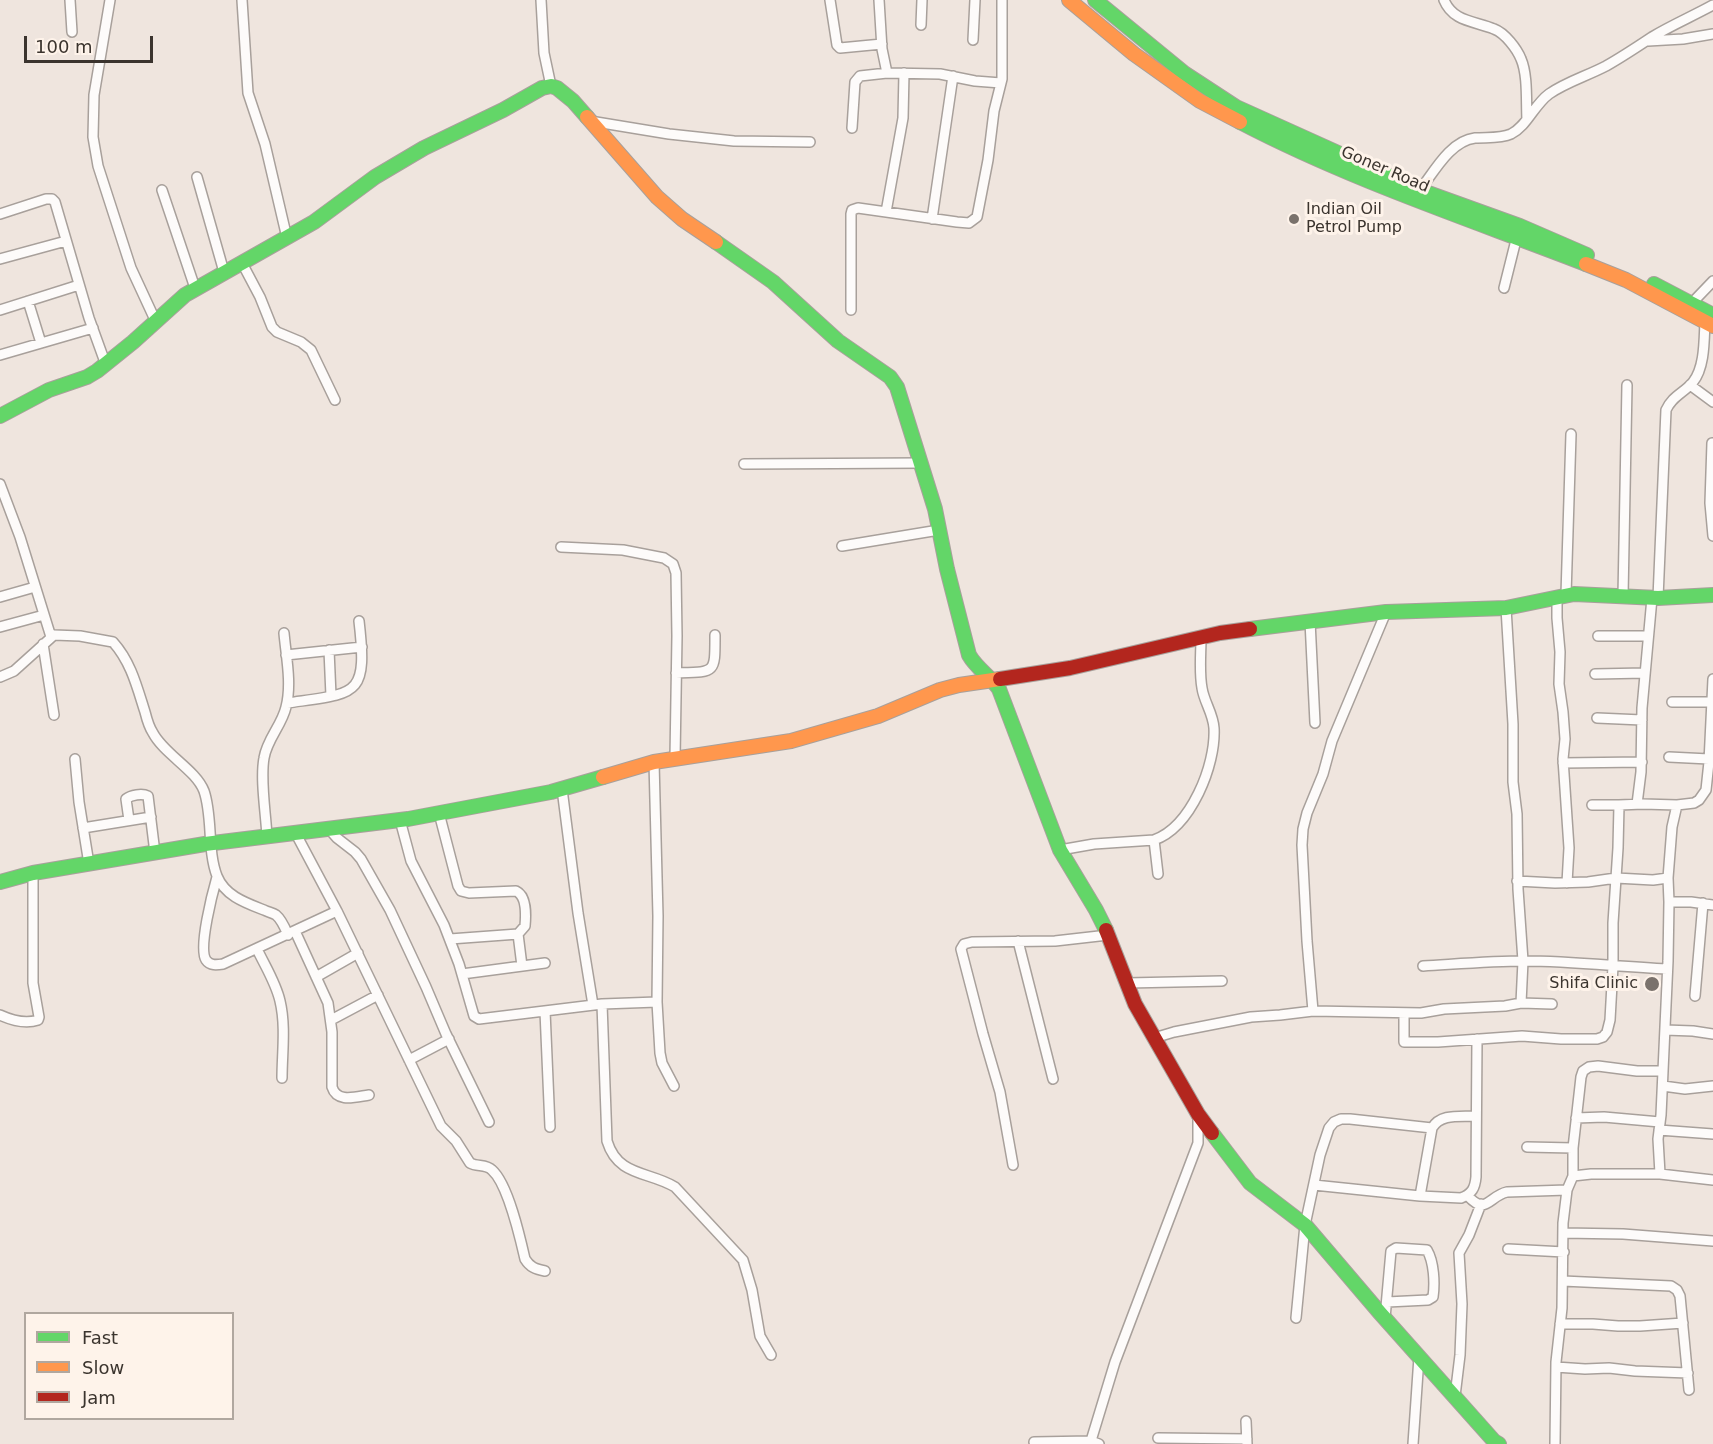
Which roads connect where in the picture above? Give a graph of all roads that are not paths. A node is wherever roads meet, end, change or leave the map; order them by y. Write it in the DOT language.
graph roads {
  1 [pos="70,0"];
  2 [pos="110,0"];
  3 [pos="242,0"];
  4 [pos="541,0"];
  5 [pos="830,0"];
  6 [pos="879,0"];
  7 [pos="922,0"];
  8 [pos="975,0"];
  9 [pos="1002,0"];
  10 [pos="1069,0"];
  11 [pos="1095,0"];
  12 [pos="1444,0"];
  13 [pos="1713,5"];
  14 [pos="921,25"];
  15 [pos="72,32"];
  16 [pos="1713,34"];
  17 [pos="973,40"];
  18 [pos="1145,41"];
  19 [pos="1646,42"];
  20 [pos="882,44"];
  21 [pos="1134,54"];
  22 [pos="886,73"];
  23 [pos="904,73"];
  24 [pos="953,76"];
  25 [pos="1001,83"];
  26 [pos="551,86"];
  27 [pos="1527,119"];
  28 [pos="590,121"];
  29 [pos="852,128"];
  30 [pos="810,141"];
  31 [pos="197,177"];
  32 [pos="162,190"];
  33 [pos="1420,190"];
  34 [pos="886,212"];
  35 [pos="0,214"];
  36 [pos="932,219"];
  37 [pos="1518,232"];
  38 [pos="287,238"];
  39 [pos="66,240"];
  40 [pos="0,259"];
  41 [pos="242,263"];
  42 [pos="224,272"];
  43 [pos="1713,280"];
  44 [pos="79,285"];
  45 [pos="195,288"];
  46 [pos="1504,288"];
  47 [pos="28,301"];
  48 [pos="1688,306"];
  49 [pos="0,310"];
  50 [pos="851,310"];
  51 [pos="156,321"];
  52 [pos="1710,321"];
  53 [pos="93,328"];
  54 [pos="41,343"];
  55 [pos="0,355"];
  56 [pos="106,365"];
  57 [pos="1627,385"];
  58 [pos="1690,385"];
  59 [pos="335,400"];
  60 [pos="1713,402"];
  61 [pos="0,416"];
  62 [pos="1571,434"];
  63 [pos="1712,443"];
  64 [pos="744,464"];
  65 [pos="922,464"];
  66 [pos="0,484"];
  67 [pos="1712,502"];
  68 [pos="939,530"];
  69 [pos="1713,536"];
  70 [pos="842,546"];
  71 [pos="561,547"];
  72 [pos="35,587"];
  73 [pos="1562,596"];
  74 [pos="1623,596"];
  75 [pos="0,597"];
  76 [pos="1713,597"];
  77 [pos="1655,598"];
  78 [pos="1506,608"];
  79 [pos="1386,612"];
  80 [pos="44,615"];
  81 [pos="359,621"];
  82 [pos="1310,621"];
  83 [pos="0,627"];
  84 [pos="284,633"];
  85 [pos="715,634"];
  86 [pos="1598,636"];
  87 [pos="1648,636"];
  88 [pos="1201,637"];
  89 [pos="47,640"];
  90 [pos="362,647"];
  91 [pos="329,650"];
  92 [pos="286,655"];
  93 [pos="676,673"];
  94 [pos="1645,673"];
  95 [pos="1595,674"];
  96 [pos="0,677"];
  97 [pos="1713,679"];
  98 [pos="993,681"];
  99 [pos="1713,686"];
  100 [pos="331,696"];
  101 [pos="1672,702"];
  102 [pos="1712,702"];
  103 [pos="287,703"];
  104 [pos="54,715"];
  105 [pos="1597,718"];
  106 [pos="1642,720"];
  107 [pos="1315,723"];
  108 [pos="1711,728"];
  109 [pos="1669,757"];
  110 [pos="75,759"];
  111 [pos="675,759"];
  112 [pos="1709,759"];
  113 [pos="654,762"];
  114 [pos="1642,762"];
  115 [pos="1563,763"];
  116 [pos="1710,772"];
  117 [pos="562,789"];
  118 [pos="1637,804"];
  119 [pos="1592,805"];
  120 [pos="1619,805"];
  121 [pos="1677,805"];
  122 [pos="439,813"];
  123 [pos="151,817"];
  124 [pos="129,820"];
  125 [pos="399,820"];
  126 [pos="83,828"];
  127 [pos="329,829"];
  128 [pos="296,834"];
  129 [pos="267,837"];
  130 [pos="1154,840"];
  131 [pos="210,844"];
  132 [pos="1060,850"];
  133 [pos="155,853"];
  134 [pos="89,864"];
  135 [pos="33,873"];
  136 [pos="1158,874"];
  137 [pos="217,877"];
  138 [pos="1616,878"];
  139 [pos="1668,878"];
  140 [pos="1517,881"];
  141 [pos="0,882"];
  142 [pos="1567,883"];
  143 [pos="1669,902"];
  144 [pos="1708,904"];
  145 [pos="337,910"];
  146 [pos="292,933"];
  147 [pos="518,934"];
  148 [pos="1108,935"];
  149 [pos="450,939"];
  150 [pos="1018,941"];
  151 [pos="257,949"];
  152 [pos="358,953"];
  153 [pos="1523,961"];
  154 [pos="545,963"];
  155 [pos="522,966"];
  156 [pos="1423,966"];
  157 [pos="1613,966"];
  158 [pos="1667,969"];
  159 [pos="462,974"];
  160 [pos="316,977"];
  161 [pos="1222,981"];
  162 [pos="1127,983"];
  163 [pos="378,995"];
  164 [pos="1695,996"];
  165 [pos="657,1002"];
  166 [pos="1521,1003"];
  167 [pos="598,1004"];
  168 [pos="1552,1004"];
  169 [pos="545,1011"];
  170 [pos="1313,1011"];
  171 [pos="1404,1013"];
  172 [pos="0,1015"];
  173 [pos="331,1020"];
  174 [pos="1665,1030"];
  175 [pos="1713,1035"];
  176 [pos="1154,1038"];
  177 [pos="449,1039"];
  178 [pos="1477,1040"];
  179 [pos="409,1060"];
  180 [pos="1663,1071"];
  181 [pos="282,1078"];
  182 [pos="1053,1080"];
  183 [pos="674,1086"];
  184 [pos="1663,1086"];
  185 [pos="1713,1086"];
  186 [pos="369,1095"];
  187 [pos="1198,1114"];
  188 [pos="1476,1116"];
  189 [pos="1576,1118"];
  190 [pos="489,1122"];
  191 [pos="1660,1126"];
  192 [pos="550,1127"];
  193 [pos="1432,1128"];
  194 [pos="1713,1134"];
  195 [pos="1527,1147"];
  196 [pos="1573,1148"];
  197 [pos="1013,1165"];
  198 [pos="1660,1174"];
  199 [pos="1573,1176"];
  200 [pos="1713,1180"];
  201 [pos="1314,1185"];
  202 [pos="1567,1190"];
  203 [pos="1419,1196"];
  204 [pos="1468,1196"];
  205 [pos="1481,1204"];
  206 [pos="1305,1225"];
  207 [pos="1563,1233"];
  208 [pos="1713,1241"];
  209 [pos="1508,1249"];
  210 [pos="1564,1252"];
  211 [pos="545,1271"];
  212 [pos="1563,1281"];
  213 [pos="1387,1302"];
  214 [pos="1296,1318"];
  215 [pos="1385,1318"];
  216 [pos="1683,1323"];
  217 [pos="1560,1324"];
  218 [pos="771,1356"];
  219 [pos="1419,1357"];
  220 [pos="1557,1367"];
  221 [pos="1688,1373"];
  222 [pos="1689,1390"];
  223 [pos="1455,1396"];
  224 [pos="1246,1421"];
  225 [pos="1158,1438"];
  226 [pos="1247,1441"];
  227 [pos="1034,1442"];
  228 [pos="1094,1443"];
  229 [pos="1413,1444"];
  230 [pos="1499,1444"];
  231 [pos="1555,1444"];
  1 -- 15 [label="street"];
  2 -- 51 [label="street"];
  3 -- 38 [label="street"];
  4 -- 26 [label="street"];
  5 -- 20 [label="street"];
  6 -- 20 [label="street"];
  7 -- 14 [label="street"];
  8 -- 17 [label="street"];
  9 -- 25 [label="street"];
  10 -- 21 [label="street, Goner Road"];
  11 -- 18 [label="street, Goner Road"];
  12 -- 27 [label="street"];
  13 -- 19 [label="street"];
  16 -- 19 [label="street"];
  18 -- 21 [label="street"];
  18 -- 33 [label="street, Goner Road"];
  19 -- 27 [label="street"];
  20 -- 22 [label="street"];
  21 -- 37 [label="street, Goner Road"];
  22 -- 23 [label="street"];
  22 -- 29 [label="street"];
  23 -- 24 [label="street"];
  23 -- 34 [label="street"];
  24 -- 25 [label="street"];
  24 -- 36 [label="street"];
  25 -- 36 [label="street"];
  26 -- 28 [label="street"];
  26 -- 38 [label="street"];
  27 -- 33 [label="street"];
  28 -- 30 [label="street"];
  28 -- 65 [label="street"];
  31 -- 42 [label="street"];
  32 -- 45 [label="street"];
  33 -- 37 [label="street, Goner Road"];
  34 -- 36 [label="street"];
  34 -- 50 [label="street"];
  35 -- 39 [label="street"];
  37 -- 46 [label="street"];
  37 -- 48 [label="street, Goner Road"];
  38 -- 41 [label="street"];
  39 -- 40 [label="street"];
  39 -- 44 [label="street"];
  41 -- 42 [label="street"];
  41 -- 59 [label="street"];
  42 -- 45 [label="street"];
  43 -- 48 [label="street"];
  44 -- 47 [label="street"];
  44 -- 53 [label="street"];
  45 -- 51 [label="street"];
  47 -- 49 [label="street"];
  47 -- 54 [label="street"];
  48 -- 52 [label="street, Goner Road"];
  51 -- 56 [label="street"];
  52 -- 58 [label="street"];
  53 -- 54 [label="street"];
  53 -- 56 [label="street"];
  54 -- 55 [label="street"];
  56 -- 61 [label="street"];
  57 -- 74 [label="street"];
  58 -- 60 [label="street"];
  58 -- 77 [label="street"];
  62 -- 73 [label="street"];
  63 -- 67 [label="street"];
  64 -- 65 [label="street"];
  65 -- 68 [label="street"];
  66 -- 72 [label="street"];
  67 -- 69 [label="street"];
  68 -- 70 [label="street"];
  68 -- 98 [label="street"];
  71 -- 93 [label="street"];
  72 -- 75 [label="street"];
  72 -- 80 [label="street"];
  73 -- 74 [label="street"];
  73 -- 78 [label="street"];
  73 -- 115 [label="street"];
  74 -- 77 [label="street"];
  76 -- 77 [label="street"];
  77 -- 87 [label="street"];
  78 -- 79 [label="street"];
  78 -- 140 [label="street"];
  79 -- 82 [label="street"];
  79 -- 170 [label="street"];
  80 -- 83 [label="street"];
  80 -- 89 [label="street"];
  81 -- 90 [label="street"];
  82 -- 88 [label="street"];
  82 -- 107 [label="street"];
  84 -- 92 [label="street"];
  85 -- 93 [label="street"];
  86 -- 87 [label="street"];
  87 -- 94 [label="street"];
  88 -- 98 [label="street"];
  88 -- 130 [label="street"];
  89 -- 96 [label="street"];
  89 -- 104 [label="street"];
  89 -- 131 [label="street"];
  90 -- 91 [label="street"];
  90 -- 100 [label="street"];
  91 -- 92 [label="street"];
  91 -- 100 [label="street"];
  92 -- 103 [label="street"];
  93 -- 111 [label="street"];
  94 -- 95 [label="street"];
  94 -- 106 [label="street"];
  97 -- 99 [label="street"];
  98 -- 111 [label="street"];
  98 -- 132 [label="street"];
  99 -- 102 [label="street"];
  100 -- 103 [label="street"];
  101 -- 102 [label="street"];
  102 -- 108 [label="street"];
  103 -- 129 [label="street"];
  105 -- 106 [label="street"];
  106 -- 114 [label="street"];
  108 -- 112 [label="street"];
  109 -- 112 [label="street"];
  110 -- 126 [label="street"];
  111 -- 113 [label="street"];
  112 -- 116 [label="street"];
  113 -- 117 [label="street"];
  113 -- 165 [label="street"];
  114 -- 115 [label="street"];
  114 -- 118 [label="street"];
  115 -- 142 [label="street"];
  116 -- 121 [label="street"];
  117 -- 122 [label="street"];
  117 -- 167 [label="street"];
  118 -- 120 [label="street"];
  118 -- 121 [label="street"];
  119 -- 120 [label="street"];
  120 -- 138 [label="street"];
  121 -- 139 [label="street"];
  122 -- 125 [label="street"];
  122 -- 147 [label="street"];
  123 -- 124 [label="street"];
  123 -- 124 [label="street"];
  123 -- 133 [label="street"];
  124 -- 126 [label="street"];
  125 -- 127 [label="street"];
  125 -- 149 [label="street"];
  126 -- 134 [label="street"];
  127 -- 128 [label="street"];
  127 -- 177 [label="street"];
  128 -- 129 [label="street"];
  128 -- 145 [label="street"];
  129 -- 131 [label="street"];
  130 -- 132 [label="street"];
  130 -- 136 [label="street"];
  131 -- 133 [label="street"];
  131 -- 137 [label="street"];
  132 -- 148 [label="street"];
  133 -- 134 [label="street"];
  134 -- 135 [label="street"];
  135 -- 141 [label="street"];
  135 -- 172 [label="street"];
  137 -- 146 [label="street"];
  137 -- 151 [label="street"];
  138 -- 139 [label="street"];
  138 -- 142 [label="street"];
  138 -- 157 [label="street"];
  139 -- 143 [label="street"];
  140 -- 142 [label="street"];
  140 -- 153 [label="street"];
  143 -- 144 [label="street"];
  143 -- 158 [label="street"];
  144 -- 164 [label="street"];
  145 -- 146 [label="street"];
  145 -- 152 [label="street"];
  146 -- 151 [label="street"];
  146 -- 160 [label="street"];
  147 -- 149 [label="street"];
  147 -- 155 [label="street"];
  148 -- 150 [label="street"];
  148 -- 162 [label="street"];
  149 -- 159 [label="street"];
  150 -- 182 [label="street"];
  150 -- 197 [label="street"];
  151 -- 181 [label="street"];
  152 -- 160 [label="street"];
  152 -- 163 [label="street"];
  153 -- 156 [label="street"];
  153 -- 157 [label="street"];
  153 -- 166 [label="street"];
  154 -- 155 [label="street"];
  155 -- 159 [label="street"];
  157 -- 158 [label="street"];
  157 -- 178 [label="street"];
  158 -- 174 [label="street"];
  159 -- 169 [label="street"];
  160 -- 173 [label="street"];
  161 -- 162 [label="street"];
  162 -- 176 [label="street"];
  163 -- 173 [label="street"];
  163 -- 179 [label="street"];
  165 -- 167 [label="street"];
  165 -- 183 [label="street"];
  166 -- 168 [label="street"];
  166 -- 171 [label="street"];
  167 -- 169 [label="street"];
  167 -- 218 [label="street"];
  169 -- 192 [label="street"];
  170 -- 171 [label="street"];
  170 -- 176 [label="street"];
  171 -- 178 [label="street"];
  173 -- 186 [label="street"];
  174 -- 175 [label="street"];
  174 -- 180 [label="street"];
  176 -- 187 [label="street"];
  177 -- 179 [label="street"];
  177 -- 190 [label="street"];
  178 -- 188 [label="street"];
  179 -- 211 [label="street"];
  180 -- 184 [label="street"];
  180 -- 189 [label="street"];
  184 -- 185 [label="street"];
  184 -- 191 [label="street"];
  187 -- 206 [label="street"];
  187 -- 228 [label="street"];
  188 -- 193 [label="street"];
  188 -- 204 [label="street"];
  189 -- 191 [label="street"];
  189 -- 196 [label="street"];
  191 -- 194 [label="street"];
  191 -- 198 [label="street"];
  193 -- 201 [label="street"];
  193 -- 203 [label="street"];
  195 -- 196 [label="street"];
  196 -- 199 [label="street"];
  198 -- 199 [label="street"];
  198 -- 200 [label="street"];
  199 -- 202 [label="street"];
  201 -- 203 [label="street"];
  201 -- 206 [label="street"];
  202 -- 205 [label="street"];
  202 -- 207 [label="street"];
  203 -- 204 [label="street"];
  204 -- 205 [label="street"];
  205 -- 223 [label="street"];
  206 -- 214 [label="street"];
  206 -- 215 [label="street"];
  207 -- 208 [label="street"];
  207 -- 210 [label="street"];
  209 -- 210 [label="street"];
  210 -- 212 [label="street"];
  212 -- 216 [label="street"];
  212 -- 217 [label="street"];
  213 -- 213 [label="street"];
  213 -- 215 [label="street"];
  215 -- 219 [label="street"];
  216 -- 217 [label="street"];
  216 -- 221 [label="street"];
  217 -- 220 [label="street"];
  219 -- 223 [label="street"];
  219 -- 229 [label="street"];
  220 -- 221 [label="street"];
  220 -- 231 [label="street"];
  221 -- 222 [label="street"];
  223 -- 230 [label="street"];
  224 -- 226 [label="street"];
  225 -- 226 [label="street"];
  227 -- 228 [label="street"];
}
